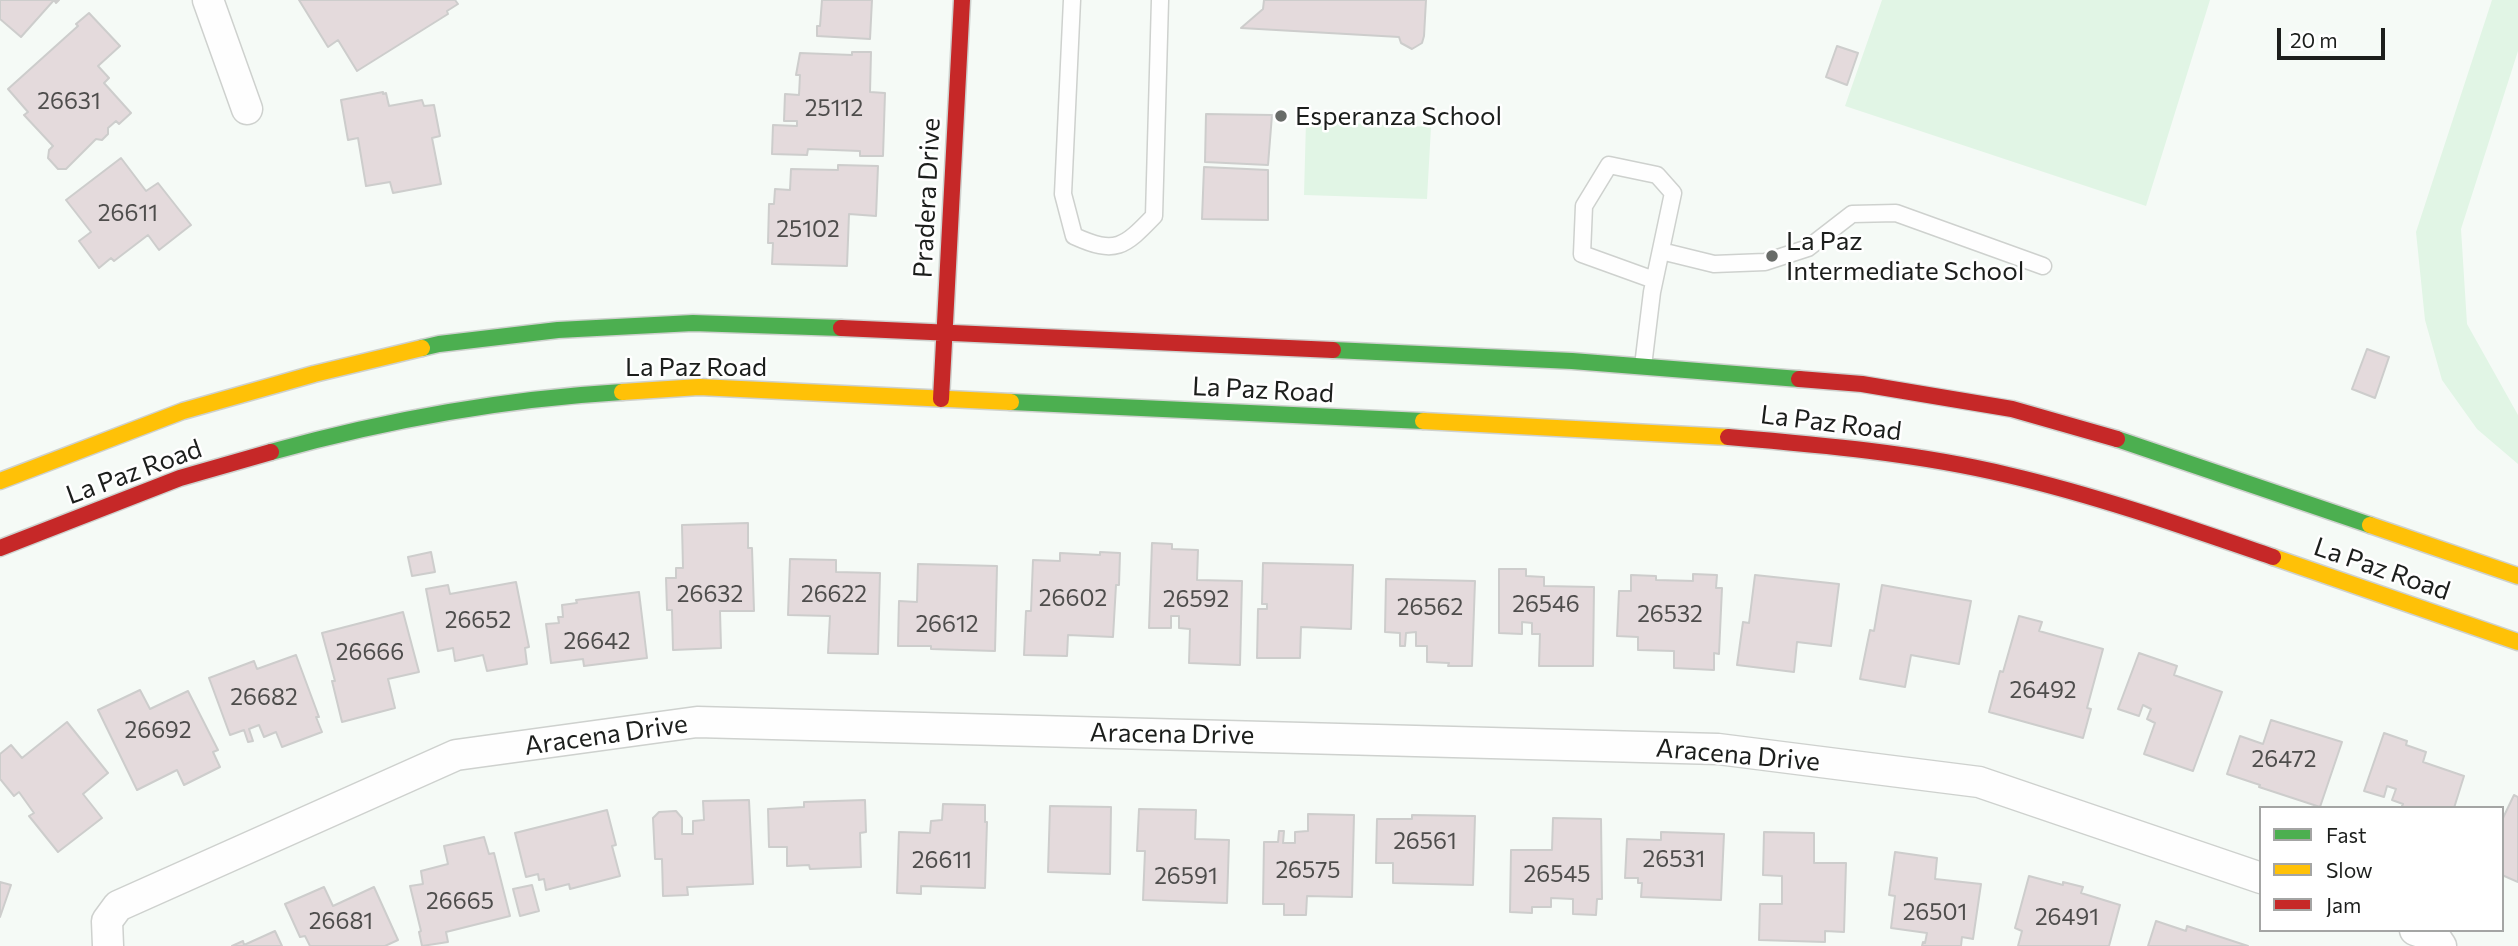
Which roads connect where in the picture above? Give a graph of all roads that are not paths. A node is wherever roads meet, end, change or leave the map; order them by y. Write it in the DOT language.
graph roads {
  1 [pos="208,0"];
  2 [pos="962,0"];
  3 [pos="1072,0"];
  4 [pos="1160,0"];
  5 [pos="247,109"];
  6 [pos="1661,251"];
  7 [pos="2043,266"];
  8 [pos="1654,280"];
  9 [pos="944,331"];
  10 [pos="1643,366"];
  11 [pos="941,399"];
  12 [pos="0,481"];
  13 [pos="0,548"];
  14 [pos="2518,576"];
  15 [pos="2518,642"];
  16 [pos="2259,877"];
  17 [pos="2421,932"];
  18 [pos="108,934"];
  19 [pos="2441,946"];
  1 -- 5 [label="street"];
  2 -- 9 [label="main road, Pradera Drive"];
  3 -- 4 [label="lane"];
  6 -- 7 [label="lane"];
  6 -- 8 [label="lane"];
  6 -- 8 [label="lane"];
  8 -- 10 [label="lane"];
  9 -- 10 [label="main road, La Paz Road"];
  9 -- 11 [label="main road, Pradera Drive"];
  9 -- 12 [label="main road, La Paz Road"];
  10 -- 14 [label="main road, La Paz Road"];
  11 -- 13 [label="main road, La Paz Road"];
  11 -- 15 [label="main road, La Paz Road"];
  16 -- 18 [label="street, Aracena Drive"];
  17 -- 19 [label="street"];
}
